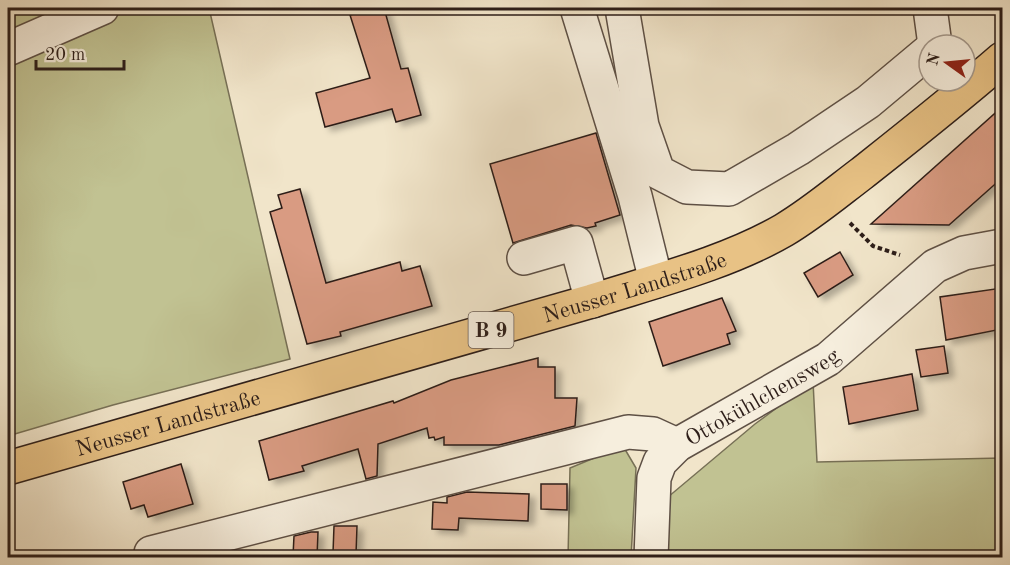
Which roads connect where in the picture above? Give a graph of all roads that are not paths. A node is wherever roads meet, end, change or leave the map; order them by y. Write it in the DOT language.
graph roads {
  1 [pos="102,8"];
  2 [pos="577,8"];
  3 [pos="622,8"];
  4 [pos="930,8"];
  5 [pos="933,33"];
  6 [pos="8,49"];
  7 [pos="1002,59"];
  8 [pos="917,61"];
  9 [pos="1002,246"];
  10 [pos="524,258"];
  11 [pos="656,281"];
  12 [pos="592,301"];
  13 [pos="676,445"];
  14 [pos="8,468"];
  15 [pos="151,553"];
  16 [pos="651,558"];
  1 -- 6 [label="street"];
  2 -- 11 [label="street"];
  3 -- 8 [label="street"];
  4 -- 5 [label="street"];
  7 -- 11 [label="main road, Neusser Landstraße / B 9"];
  9 -- 13 [label="street, Ottokühlchensweg"];
  10 -- 12 [label="street"];
  11 -- 12 [label="main road, Neusser Landstraße / B 9"];
  12 -- 14 [label="main road, Neusser Landstraße / B 9"];
  13 -- 15 [label="street"];
  13 -- 16 [label="street, Ottokühlchensweg"];
}
